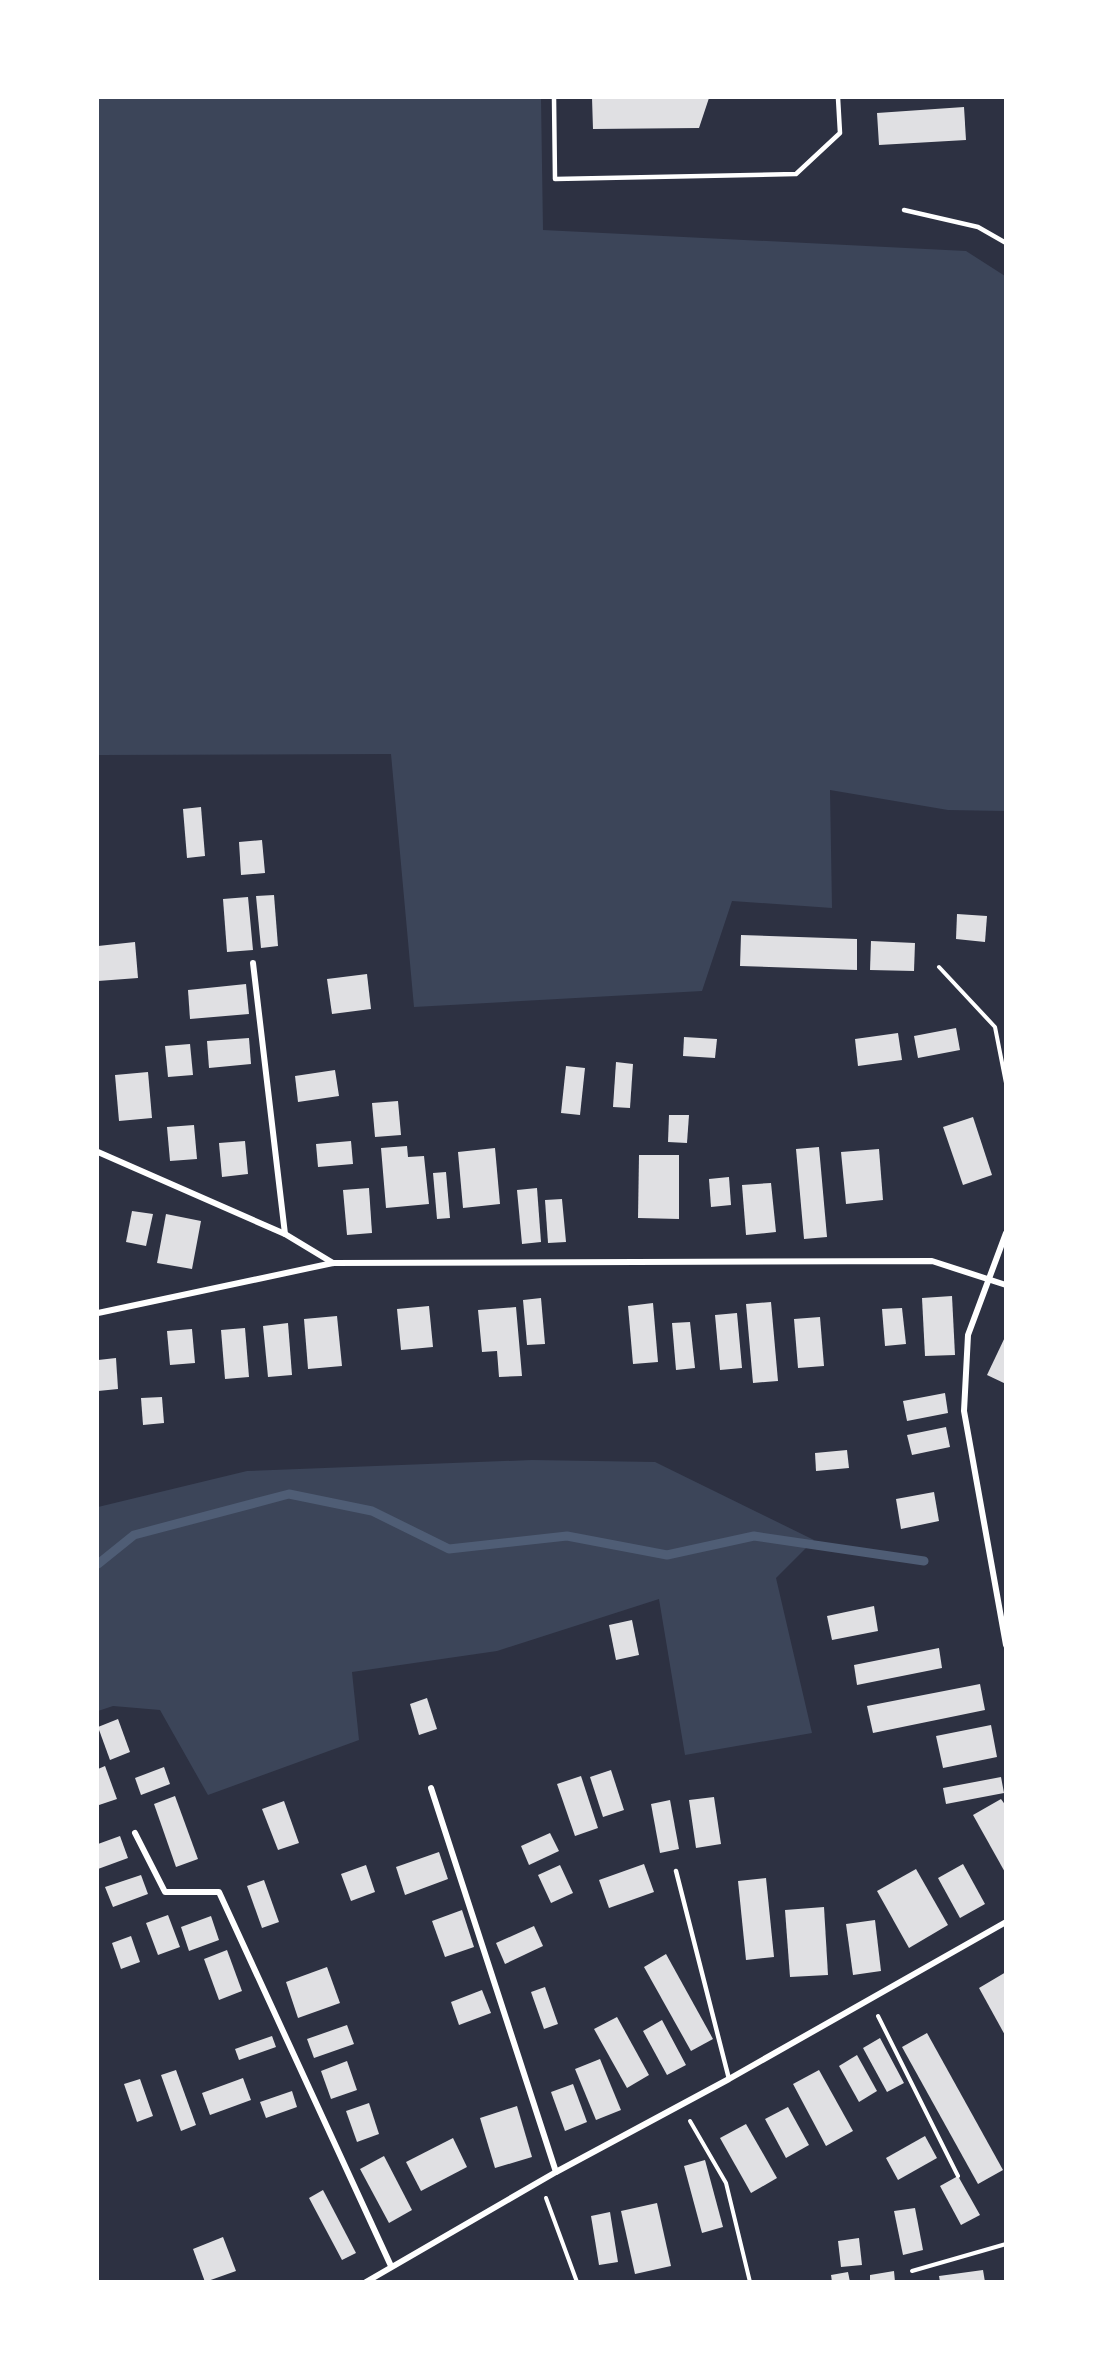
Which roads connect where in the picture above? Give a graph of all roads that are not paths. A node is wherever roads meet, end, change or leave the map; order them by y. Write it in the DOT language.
graph roads {
  1 [pos="554,98"];
  2 [pos="838,98"];
  3 [pos="904,210"];
  4 [pos="1005,243"];
  5 [pos="253,963"];
  6 [pos="98,1152"];
  7 [pos="1005,1233"];
  8 [pos="285,1234"];
  9 [pos="333,1263"];
  10 [pos="989,1278"];
  11 [pos="1005,1285"];
  12 [pos="98,1313"];
  13 [pos="1005,1645"];
  14 [pos="431,1788"];
  15 [pos="135,1833"];
  16 [pos="676,1871"];
  17 [pos="1005,1922"];
  18 [pos="729,2079"];
  19 [pos="556,2172"];
  20 [pos="391,2266"];
  21 [pos="366,2282"];
  1 -- 2 [label="lane"];
  3 -- 4 [label="lane"];
  5 -- 8 [label="street"];
  6 -- 8 [label="street"];
  7 -- 10 [label="street"];
  8 -- 9 [label="street"];
  9 -- 10 [label="street"];
  9 -- 12 [label="street"];
  10 -- 11 [label="street"];
  10 -- 13 [label="street"];
  14 -- 19 [label="street"];
  15 -- 20 [label="street"];
  16 -- 18 [label="lane"];
  17 -- 18 [label="street"];
  18 -- 19 [label="street"];
  19 -- 20 [label="street"];
  20 -- 21 [label="street"];
}
